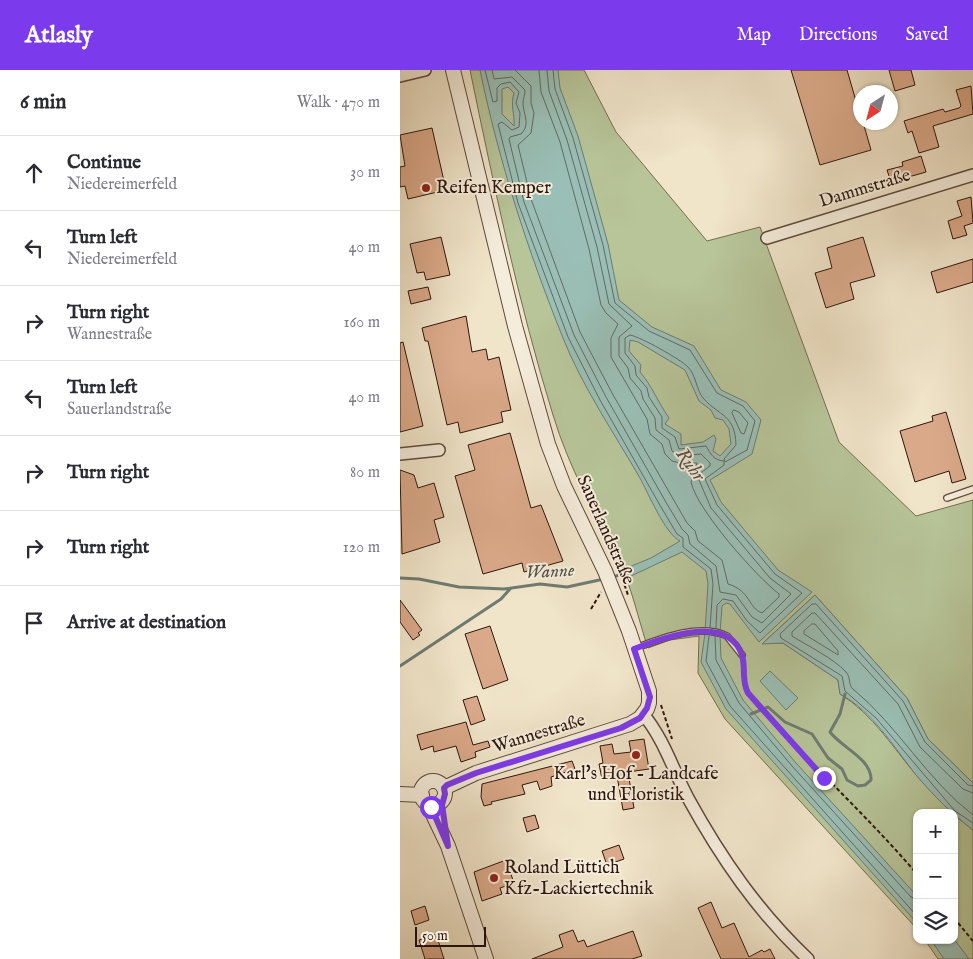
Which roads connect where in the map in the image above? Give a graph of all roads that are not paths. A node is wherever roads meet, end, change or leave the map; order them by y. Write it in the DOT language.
graph roads {
  1 [pos="425,70"];
  2 [pos="453,70"];
  3 [pos="400,76"];
  4 [pos="973,174"];
  5 [pos="767,238"];
  6 [pos="439,450"];
  7 [pos="400,454"];
  8 [pos="973,489"];
  9 [pos="947,498"];
  10 [pos="634,649"];
  11 [pos="742,655"];
  12 [pos="643,714"];
  13 [pos="400,794"];
  14 [pos="434,797"];
  15 [pos="486,959"];
  16 [pos="808,959"];
  1 -- 3 [label="street"];
  2 -- 10 [label="street, Sauerlandstraße"];
  4 -- 5 [label="street, Dammstraße"];
  6 -- 7 [label="street"];
  8 -- 9 [label="lane"];
  10 -- 11 [label="lane"];
  10 -- 12 [label="street, Sauerlandstraße"];
  12 -- 14 [label="street, Wannestraße"];
  12 -- 16 [label="street"];
  13 -- 14 [label="street, Wannestraße"];
  14 -- 15 [label="street"];
}
